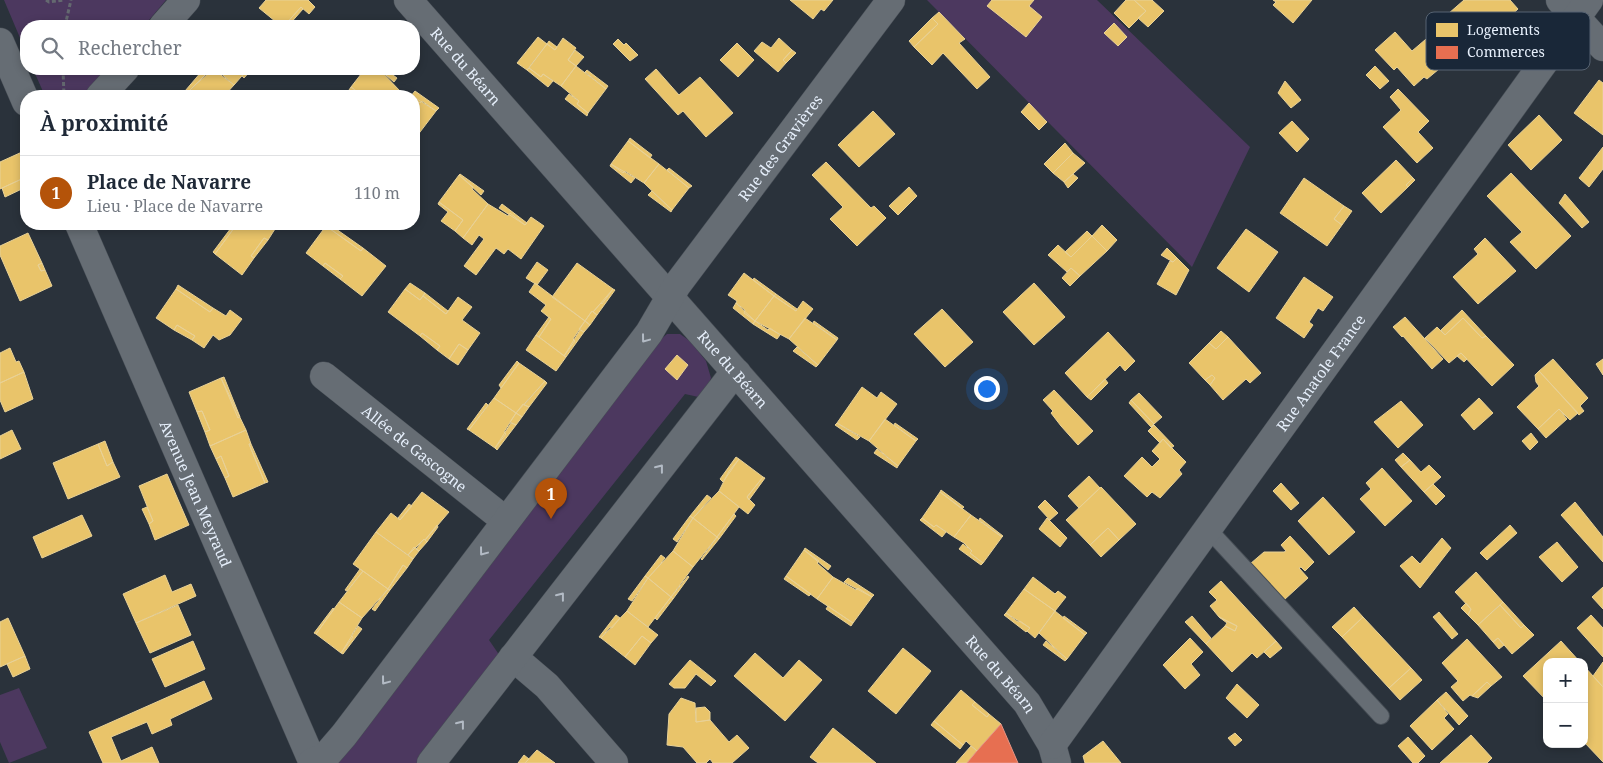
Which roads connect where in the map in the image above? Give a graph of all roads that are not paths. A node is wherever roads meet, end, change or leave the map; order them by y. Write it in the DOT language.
graph roads {
  1 [pos="186,0"];
  2 [pos="408,0"];
  3 [pos="891,0"];
  4 [pos="168,20"];
  5 [pos="1590,28"];
  6 [pos="0,42"];
  7 [pos="1603,47"];
  8 [pos="1530,70"];
  9 [pos="119,75"];
  10 [pos="21,90"];
  11 [pos="106,90"];
  12 [pos="83,230"];
  13 [pos="670,297"];
  14 [pos="737,373"];
  15 [pos="324,376"];
  16 [pos="506,521"];
  17 [pos="1208,530"];
  18 [pos="513,657"];
  19 [pos="1380,716"];
  20 [pos="1055,754"];
  21 [pos="312,763"];
  22 [pos="432,763"];
  23 [pos="614,763"];
  1 -- 4 [label="street"];
  2 -- 13 [label="street, Rue du Béarn"];
  3 -- 13 [label="street, Rue des Gravières"];
  5 -- 7 [label="street"];
  6 -- 10 [label="street"];
  8 -- 17 [label="street, Rue Anatole France"];
  9 -- 11 [label="street"];
  12 -- 21 [label="street, Avenue Jean Meyraud"];
  13 -- 14 [label="street, Rue du Béarn"];
  13 -- 16 [label="street, Rue des Gravières, one-way"];
  18 -- 14 [label="street, one-way"];
  14 -- 20 [label="street, Rue du Béarn"];
  15 -- 16 [label="street, Allée de Gascogne"];
  16 -- 21 [label="street, Rue des Gravières, one-way"];
  17 -- 19 [label="lane"];
  17 -- 20 [label="street, Rue Anatole France"];
  22 -- 18 [label="street, one-way"];
  18 -- 23 [label="street"];
}
